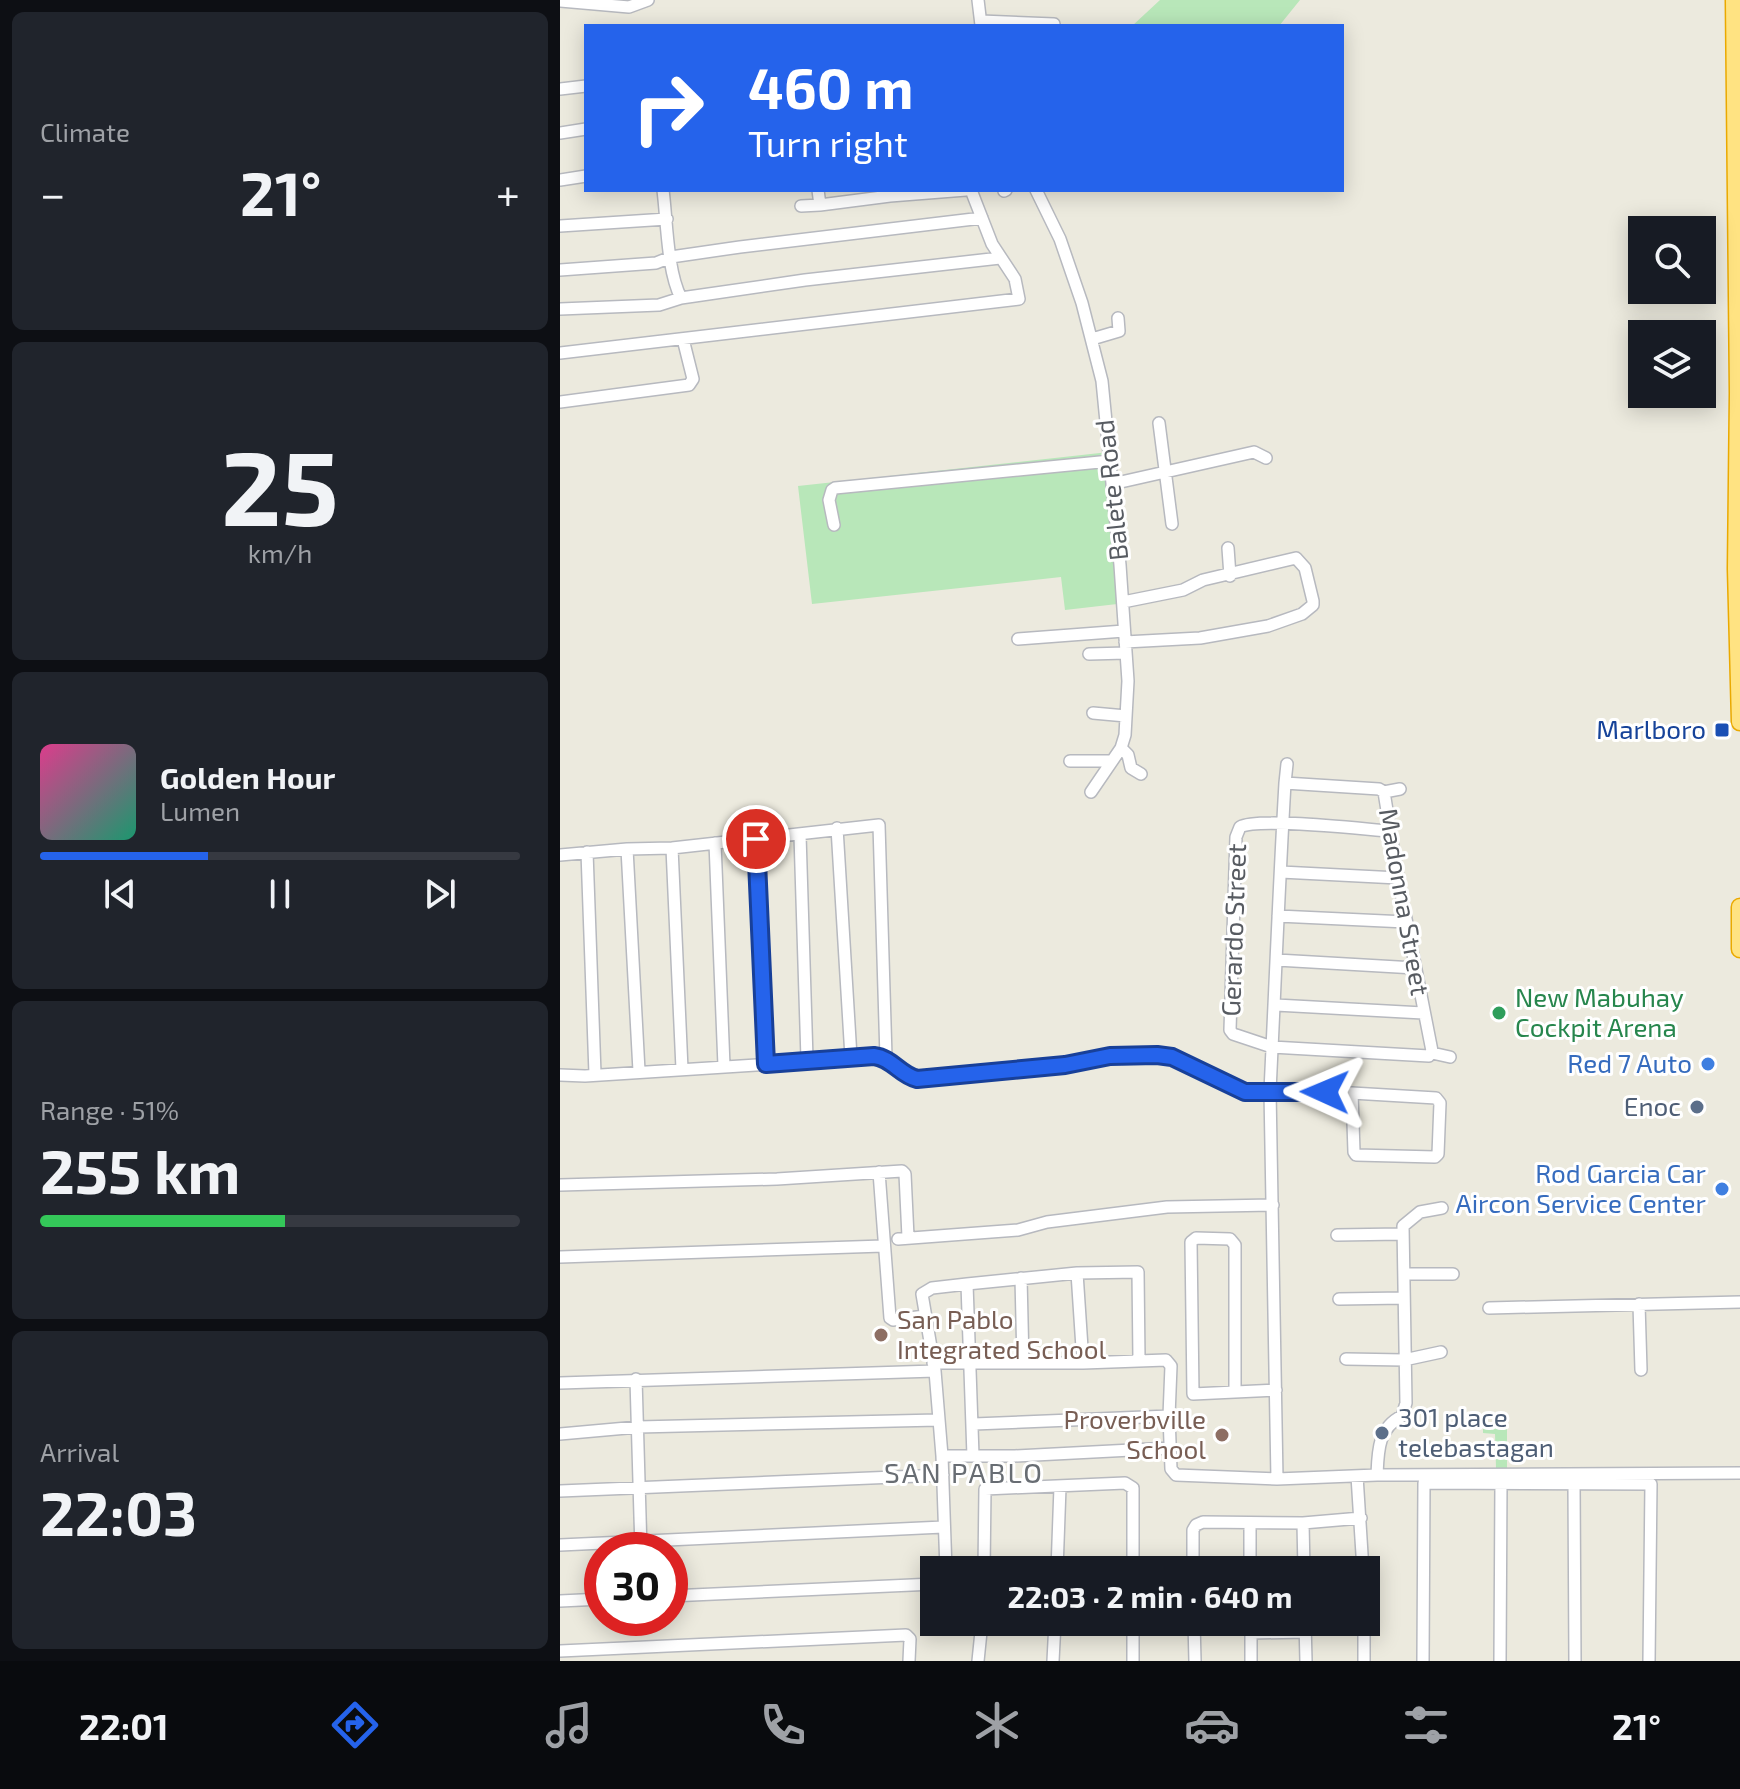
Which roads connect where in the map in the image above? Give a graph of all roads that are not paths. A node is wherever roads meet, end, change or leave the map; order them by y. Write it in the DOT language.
graph roads {
  1 [pos="648,0"];
  2 [pos="978,0"];
  3 [pos="1734,0"];
  4 [pos="560,1"];
  5 [pos="981,23"];
  6 [pos="1054,24"];
  7 [pos="584,86"];
  8 [pos="560,89"];
  9 [pos="584,129"];
  10 [pos="560,133"];
  11 [pos="584,176"];
  12 [pos="560,180"];
  13 [pos="663,192"];
  14 [pos="818,192"];
  15 [pos="948,192"];
  16 [pos="969,192"];
  17 [pos="1037,192"];
  18 [pos="820,205"];
  19 [pos="801,206"];
  20 [pos="982,218"];
  21 [pos="667,219"];
  22 [pos="560,226"];
  23 [pos="671,257"];
  24 [pos="1000,258"];
  25 [pos="560,270"];
  26 [pos="681,298"];
  27 [pos="560,309"];
  28 [pos="1118,318"];
  29 [pos="683,339"];
  30 [pos="1092,339"];
  31 [pos="560,353"];
  32 [pos="560,402"];
  33 [pos="1159,423"];
  34 [pos="1266,458"];
  35 [pos="1110,461"];
  36 [pos="1165,470"];
  37 [pos="1112,484"];
  38 [pos="1172,524"];
  39 [pos="834,525"];
  40 [pos="1228,548"];
  41 [pos="1230,576"];
  42 [pos="1123,602"];
  43 [pos="1018,639"];
  44 [pos="1125,642"];
  45 [pos="1089,654"];
  46 [pos="1093,713"];
  47 [pos="1126,716"];
  48 [pos="1740,722"];
  49 [pos="1121,748"];
  50 [pos="1070,761"];
  51 [pos="1112,761"];
  52 [pos="1287,764"];
  53 [pos="1141,774"];
  54 [pos="1285,783"];
  55 [pos="1400,789"];
  56 [pos="1091,792"];
  57 [pos="1384,792"];
  58 [pos="1283,824"];
  59 [pos="837,828"];
  60 [pos="1390,831"];
  61 [pos="800,835"];
  62 [pos="756,839"];
  63 [pos="715,843"];
  64 [pos="672,848"];
  65 [pos="627,849"];
  66 [pos="587,852"];
  67 [pos="560,855"];
  68 [pos="1281,872"];
  69 [pos="1398,878"];
  70 [pos="1740,907"];
  71 [pos="1278,916"];
  72 [pos="1406,922"];
  73 [pos="1740,949"];
  74 [pos="1277,960"];
  75 [pos="1415,968"];
  76 [pos="1276,1005"];
  77 [pos="1423,1013"];
  78 [pos="1272,1047"];
  79 [pos="1432,1051"];
  80 [pos="851,1057"];
  81 [pos="886,1057"];
  82 [pos="1450,1057"];
  83 [pos="807,1059"];
  84 [pos="766,1064"];
  85 [pos="724,1066"];
  86 [pos="682,1069"];
  87 [pos="639,1071"];
  88 [pos="595,1074"];
  89 [pos="560,1075"];
  90 [pos="1270,1091"];
  91 [pos="1352,1093"];
  92 [pos="879,1172"];
  93 [pos="560,1185"];
  94 [pos="1273,1205"];
  95 [pos="1442,1208"];
  96 [pos="1401,1234"];
  97 [pos="1337,1235"];
  98 [pos="883,1246"];
  99 [pos="560,1257"];
  100 [pos="1077,1273"];
  101 [pos="1404,1274"];
  102 [pos="1453,1274"];
  103 [pos="1021,1278"];
  104 [pos="967,1284"];
  105 [pos="1404,1298"];
  106 [pos="1339,1299"];
  107 [pos="1740,1302"];
  108 [pos="1639,1304"];
  109 [pos="1489,1308"];
  110 [pos="925,1316"];
  111 [pos="1441,1352"];
  112 [pos="1346,1359"];
  113 [pos="1139,1360"];
  114 [pos="1404,1360"];
  115 [pos="970,1363"];
  116 [pos="1023,1363"];
  117 [pos="1083,1363"];
  118 [pos="934,1367"];
  119 [pos="1641,1370"];
  120 [pos="636,1379"];
  121 [pos="560,1383"];
  122 [pos="1276,1390"];
  123 [pos="1235,1392"];
  124 [pos="1169,1416"];
  125 [pos="938,1420"];
  126 [pos="974,1424"];
  127 [pos="638,1427"];
  128 [pos="560,1434"];
  129 [pos="1170,1448"];
  130 [pos="942,1456"];
  131 [pos="973,1456"];
  132 [pos="1740,1473"];
  133 [pos="943,1475"];
  134 [pos="1377,1475"];
  135 [pos="1357,1476"];
  136 [pos="1277,1479"];
  137 [pos="1501,1482"];
  138 [pos="1574,1484"];
  139 [pos="640,1486"];
  140 [pos="1060,1487"];
  141 [pos="560,1491"];
  142 [pos="1361,1518"];
  143 [pos="1250,1523"];
  144 [pos="1303,1523"];
  145 [pos="943,1527"];
  146 [pos="641,1532"];
  147 [pos="688,1542"];
  148 [pos="560,1545"];
  149 [pos="584,1545"];
  150 [pos="945,1556"];
  151 [pos="984,1556"];
  152 [pos="1058,1556"];
  153 [pos="1133,1556"];
  154 [pos="1193,1556"];
  155 [pos="1250,1556"];
  156 [pos="1304,1556"];
  157 [pos="1362,1556"];
  158 [pos="920,1585"];
  159 [pos="688,1595"];
  160 [pos="584,1600"];
  161 [pos="560,1601"];
  162 [pos="981,1636"];
  163 [pos="1054,1636"];
  164 [pos="1133,1636"];
  165 [pos="1194,1636"];
  166 [pos="1251,1636"];
  167 [pos="1306,1636"];
  168 [pos="1364,1636"];
  169 [pos="652,1647"];
  170 [pos="560,1651"];
  171 [pos="652,1661"];
  172 [pos="909,1661"];
  173 [pos="978,1661"];
  174 [pos="1053,1661"];
  175 [pos="1133,1661"];
  176 [pos="1195,1661"];
  177 [pos="1251,1661"];
  178 [pos="1306,1661"];
  179 [pos="1364,1661"];
  180 [pos="1423,1661"];
  181 [pos="1500,1661"];
  182 [pos="1575,1661"];
  183 [pos="1649,1661"];
  1 -- 4 [label="street"];
  2 -- 5 [label="street"];
  3 -- 48 [label="highway"];
  5 -- 6 [label="street"];
  7 -- 8 [label="street"];
  9 -- 10 [label="street"];
  11 -- 12 [label="street"];
  13 -- 21 [label="street"];
  14 -- 18 [label="street"];
  15 -- 18 [label="street"];
  16 -- 20 [label="street"];
  17 -- 30 [label="street, Balete Road"];
  18 -- 19 [label="street"];
  20 -- 23 [label="street"];
  20 -- 24 [label="street"];
  21 -- 22 [label="street"];
  21 -- 23 [label="street"];
  23 -- 25 [label="street"];
  23 -- 26 [label="street"];
  24 -- 26 [label="street"];
  24 -- 29 [label="street"];
  26 -- 27 [label="street"];
  28 -- 30 [label="street"];
  29 -- 31 [label="street"];
  29 -- 32 [label="street"];
  30 -- 35 [label="street, Balete Road"];
  33 -- 36 [label="street"];
  34 -- 36 [label="street"];
  35 -- 37 [label="street, Balete Road"];
  35 -- 39 [label="street"];
  36 -- 37 [label="street"];
  36 -- 38 [label="street"];
  37 -- 42 [label="street, Balete Road"];
  40 -- 41 [label="street"];
  41 -- 42 [label="street"];
  41 -- 44 [label="street"];
  42 -- 44 [label="street, Balete Road"];
  43 -- 44 [label="street"];
  44 -- 45 [label="street"];
  44 -- 47 [label="street, Balete Road"];
  46 -- 47 [label="street"];
  47 -- 49 [label="street, Balete Road"];
  49 -- 51 [label="street, Balete Road"];
  49 -- 53 [label="street"];
  50 -- 51 [label="street"];
  51 -- 56 [label="street, Balete Road"];
  52 -- 54 [label="street"];
  54 -- 57 [label="street, Madonna Street"];
  54 -- 58 [label="street"];
  55 -- 57 [label="street"];
  57 -- 60 [label="street, Madonna Street"];
  58 -- 60 [label="street"];
  58 -- 68 [label="street"];
  58 -- 78 [label="street, Gerardo Street"];
  59 -- 61 [label="street"];
  59 -- 80 [label="street"];
  59 -- 81 [label="street"];
  60 -- 69 [label="street, Madonna Street"];
  61 -- 62 [label="street"];
  61 -- 83 [label="street"];
  62 -- 63 [label="street"];
  62 -- 84 [label="street"];
  63 -- 64 [label="street"];
  63 -- 85 [label="street"];
  64 -- 65 [label="street"];
  64 -- 86 [label="street"];
  65 -- 66 [label="street"];
  65 -- 87 [label="street"];
  66 -- 67 [label="street"];
  66 -- 88 [label="street"];
  68 -- 69 [label="street"];
  68 -- 71 [label="street"];
  69 -- 72 [label="street, Madonna Street"];
  70 -- 73 [label="highway"];
  71 -- 72 [label="street"];
  71 -- 74 [label="street"];
  72 -- 75 [label="street, Madonna Street"];
  74 -- 75 [label="street"];
  74 -- 76 [label="street"];
  75 -- 77 [label="street, Madonna Street"];
  76 -- 77 [label="street"];
  76 -- 78 [label="street"];
  77 -- 79 [label="street, Madonna Street"];
  78 -- 79 [label="street"];
  78 -- 90 [label="street"];
  79 -- 82 [label="street"];
  80 -- 81 [label="street"];
  80 -- 83 [label="street"];
  81 -- 90 [label="street"];
  83 -- 84 [label="street"];
  84 -- 85 [label="street"];
  85 -- 86 [label="street"];
  86 -- 87 [label="street"];
  87 -- 88 [label="street"];
  88 -- 89 [label="street"];
  90 -- 91 [label="street"];
  90 -- 94 [label="street"];
  91 -- 91 [label="street"];
  92 -- 93 [label="street"];
  92 -- 94 [label="street"];
  92 -- 98 [label="street"];
  94 -- 122 [label="street"];
  95 -- 96 [label="street"];
  96 -- 97 [label="street"];
  96 -- 101 [label="street"];
  98 -- 99 [label="street"];
  98 -- 110 [label="street"];
  100 -- 103 [label="street"];
  100 -- 113 [label="street"];
  100 -- 117 [label="street"];
  101 -- 102 [label="street"];
  101 -- 105 [label="street"];
  103 -- 104 [label="street"];
  103 -- 116 [label="street"];
  104 -- 110 [label="street"];
  104 -- 115 [label="street"];
  105 -- 106 [label="street"];
  105 -- 114 [label="street"];
  107 -- 108 [label="street"];
  108 -- 109 [label="street"];
  108 -- 119 [label="street"];
  110 -- 118 [label="street"];
  111 -- 114 [label="street"];
  112 -- 114 [label="street"];
  113 -- 117 [label="street"];
  113 -- 124 [label="street"];
  114 -- 134 [label="street"];
  115 -- 116 [label="street"];
  115 -- 118 [label="street"];
  115 -- 126 [label="street"];
  116 -- 117 [label="street"];
  118 -- 120 [label="street"];
  118 -- 125 [label="street"];
  120 -- 121 [label="street"];
  120 -- 127 [label="street"];
  122 -- 123 [label="street"];
  122 -- 136 [label="street"];
  123 -- 123 [label="street"];
  124 -- 126 [label="street"];
  124 -- 129 [label="street"];
  125 -- 127 [label="street"];
  125 -- 130 [label="street"];
  126 -- 131 [label="street"];
  127 -- 128 [label="street"];
  127 -- 139 [label="street"];
  129 -- 131 [label="street"];
  129 -- 136 [label="street"];
  130 -- 131 [label="street"];
  130 -- 133 [label="street"];
  132 -- 134 [label="street"];
  133 -- 139 [label="street"];
  133 -- 145 [label="street"];
  134 -- 135 [label="street"];
  135 -- 136 [label="street"];
  135 -- 142 [label="street"];
  137 -- 138 [label="street"];
  137 -- 180 [label="street"];
  137 -- 181 [label="street"];
  138 -- 182 [label="street"];
  138 -- 183 [label="street"];
  139 -- 141 [label="street"];
  139 -- 146 [label="street"];
  140 -- 151 [label="street"];
  140 -- 152 [label="street"];
  140 -- 153 [label="street"];
  142 -- 144 [label="street"];
  142 -- 157 [label="street"];
  143 -- 144 [label="street"];
  143 -- 154 [label="street"];
  143 -- 155 [label="street"];
  144 -- 156 [label="street"];
  145 -- 147 [label="street"];
  145 -- 150 [label="street"];
  148 -- 149 [label="street"];
  158 -- 159 [label="street"];
  160 -- 161 [label="street"];
  162 -- 173 [label="street"];
  163 -- 174 [label="street"];
  164 -- 175 [label="street"];
  165 -- 176 [label="street"];
  166 -- 177 [label="street"];
  167 -- 178 [label="street"];
  168 -- 179 [label="street"];
  169 -- 170 [label="street"];
  169 -- 171 [label="street"];
  169 -- 172 [label="street"];
}
